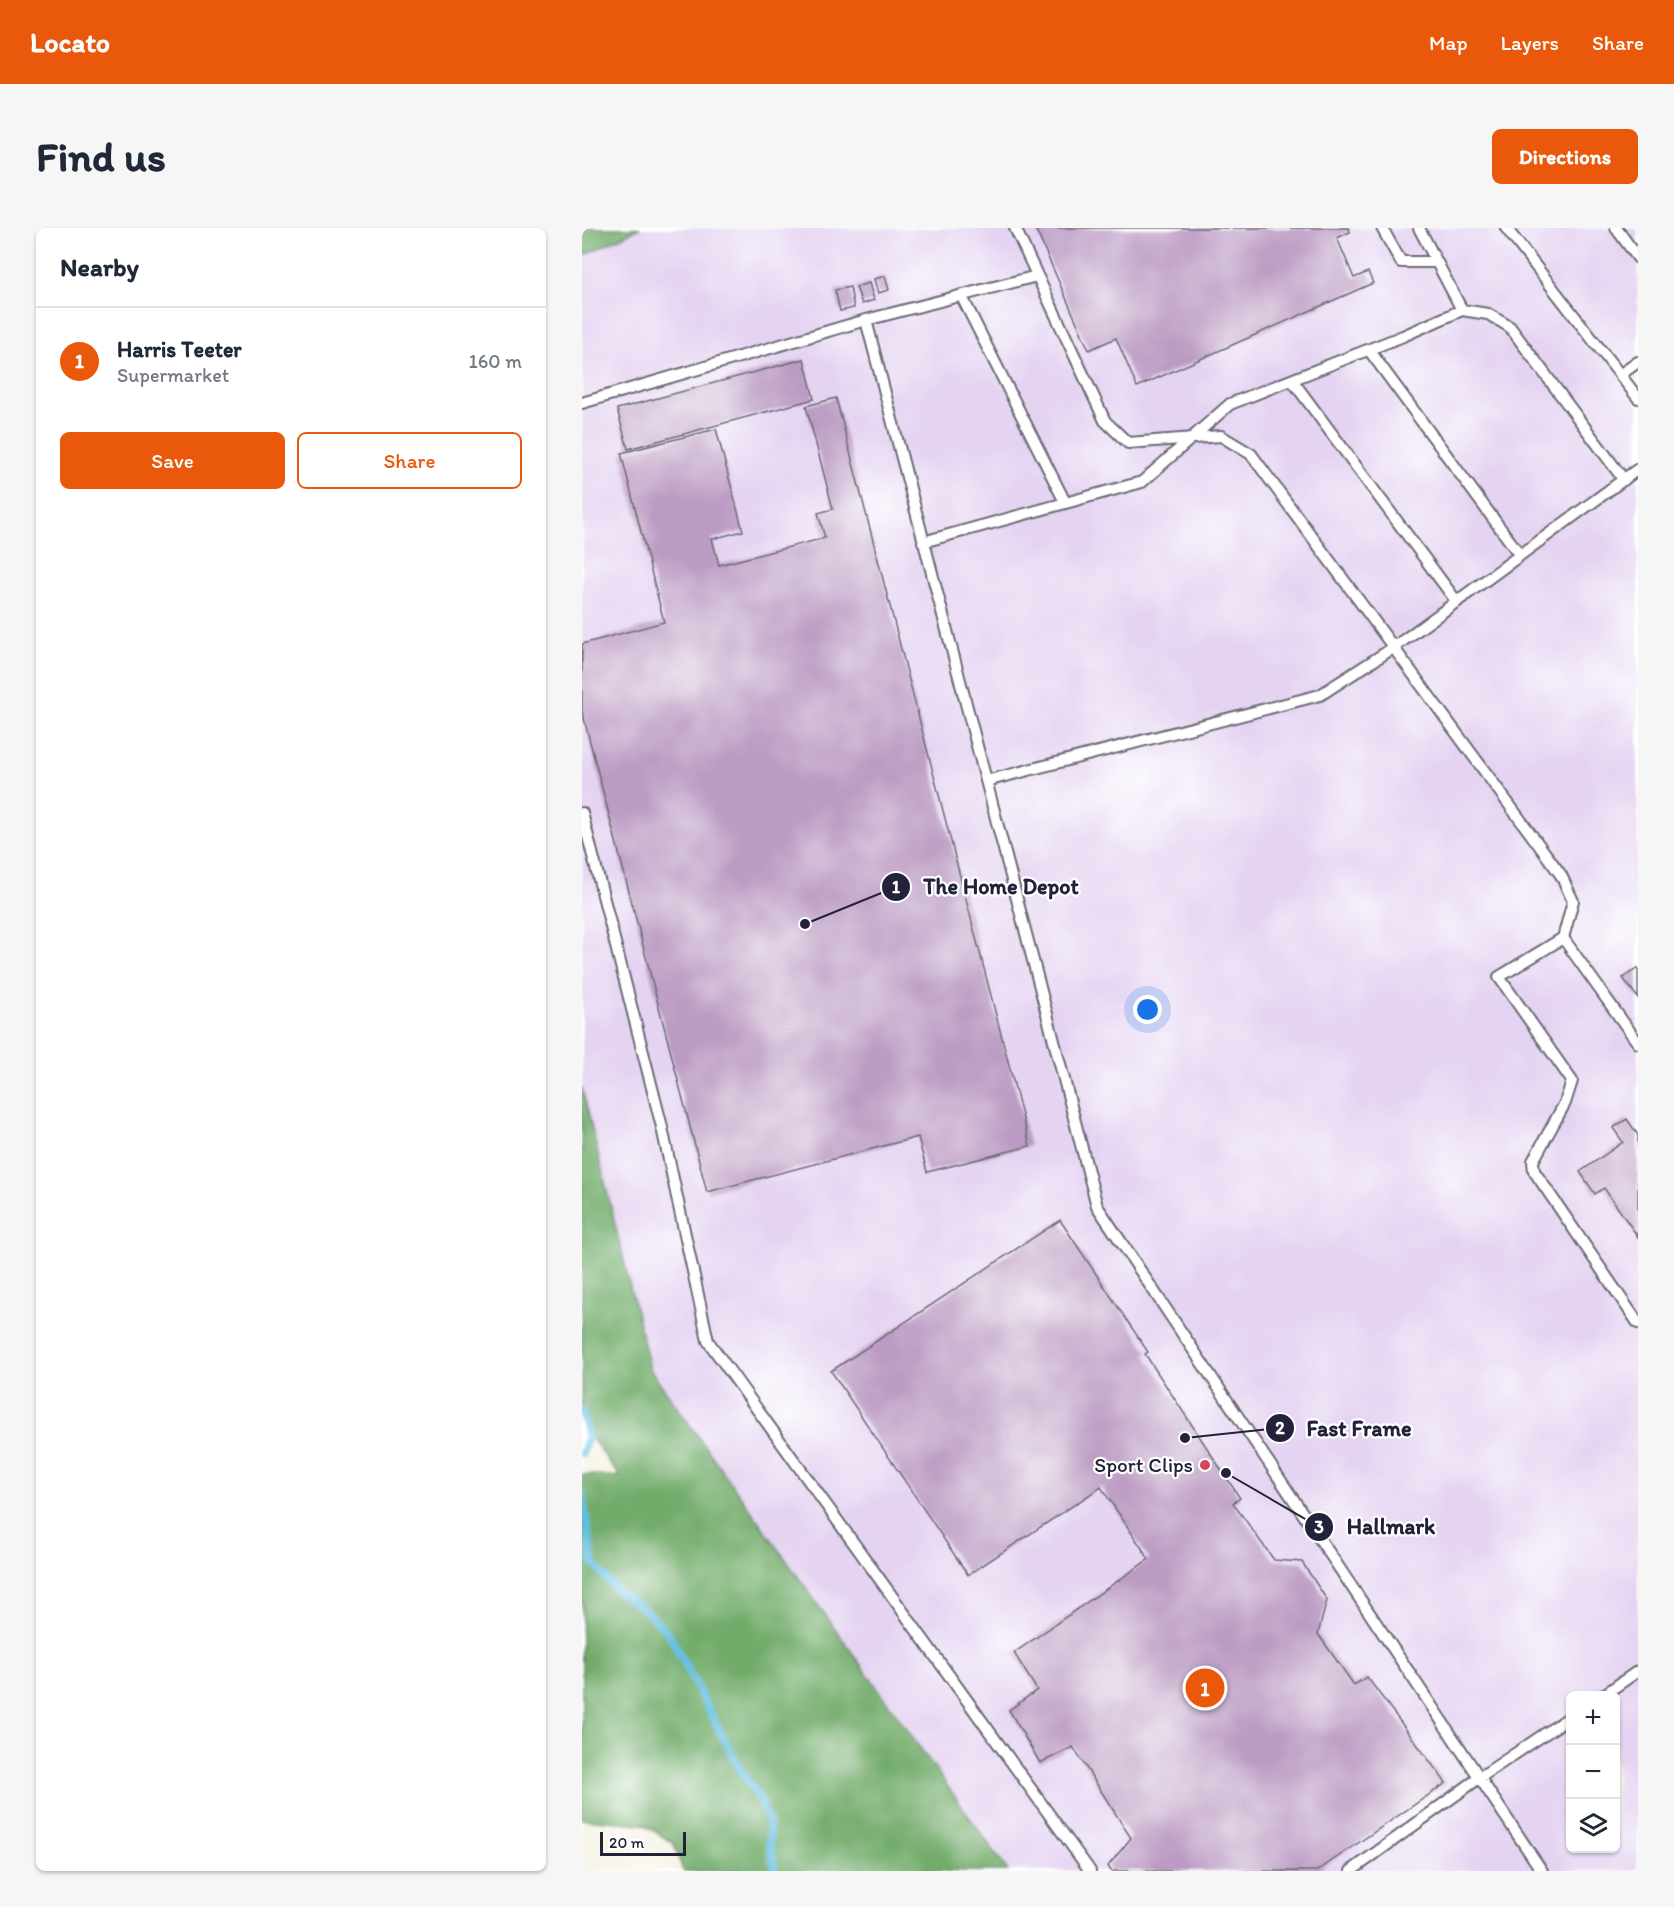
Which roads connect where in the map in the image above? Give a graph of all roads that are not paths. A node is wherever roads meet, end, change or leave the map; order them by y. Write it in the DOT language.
graph roads {
  1 [pos="1015,228"];
  2 [pos="1382,228"];
  3 [pos="1419,228"];
  4 [pos="1506,228"];
  5 [pos="1616,228"];
  6 [pos="1638,258"];
  7 [pos="1437,262"];
  8 [pos="1037,276"];
  9 [pos="961,295"];
  10 [pos="1462,310"];
  11 [pos="866,320"];
  12 [pos="1369,350"];
  13 [pos="1638,362"];
  14 [pos="1621,374"];
  15 [pos="1292,380"];
  16 [pos="1638,398"];
  17 [pos="582,403"];
  18 [pos="1190,439"];
  19 [pos="1638,469"];
  20 [pos="1624,480"];
  21 [pos="1065,502"];
  22 [pos="923,542"];
  23 [pos="1520,555"];
  24 [pos="1457,602"];
  25 [pos="1394,648"];
  26 [pos="986,781"];
  27 [pos="582,813"];
  28 [pos="1563,938"];
  29 [pos="1638,1042"];
  30 [pos="1638,1323"];
  31 [pos="1638,1671"];
  32 [pos="1608,1691"];
  33 [pos="1566,1720"];
  34 [pos="1479,1778"];
  35 [pos="1090,1871"];
  36 [pos="1351,1871"];
  37 [pos="1542,1871"];
  1 -- 8 [label="lane"];
  2 -- 7 [label="lane"];
  3 -- 7 [label="lane"];
  4 -- 14 [label="lane"];
  5 -- 6 [label="lane"];
  7 -- 10 [label="lane"];
  8 -- 9 [label="lane"];
  8 -- 18 [label="lane"];
  9 -- 11 [label="lane"];
  9 -- 21 [label="lane"];
  10 -- 12 [label="lane"];
  10 -- 20 [label="lane"];
  11 -- 17 [label="lane"];
  11 -- 22 [label="lane"];
  12 -- 15 [label="lane"];
  12 -- 23 [label="lane"];
  13 -- 14 [label="lane"];
  14 -- 16 [label="lane"];
  15 -- 18 [label="lane"];
  15 -- 24 [label="lane"];
  18 -- 21 [label="lane"];
  18 -- 25 [label="lane"];
  19 -- 20 [label="lane"];
  20 -- 23 [label="lane"];
  21 -- 22 [label="lane"];
  22 -- 26 [label="lane"];
  23 -- 24 [label="lane"];
  24 -- 25 [label="lane"];
  25 -- 26 [label="lane"];
  25 -- 28 [label="lane"];
  26 -- 34 [label="lane"];
  27 -- 35 [label="lane"];
  28 -- 29 [label="lane"];
  28 -- 30 [label="lane"];
  31 -- 32 [label="lane"];
  33 -- 34 [label="lane"];
  34 -- 36 [label="lane"];
  34 -- 37 [label="lane"];
}
